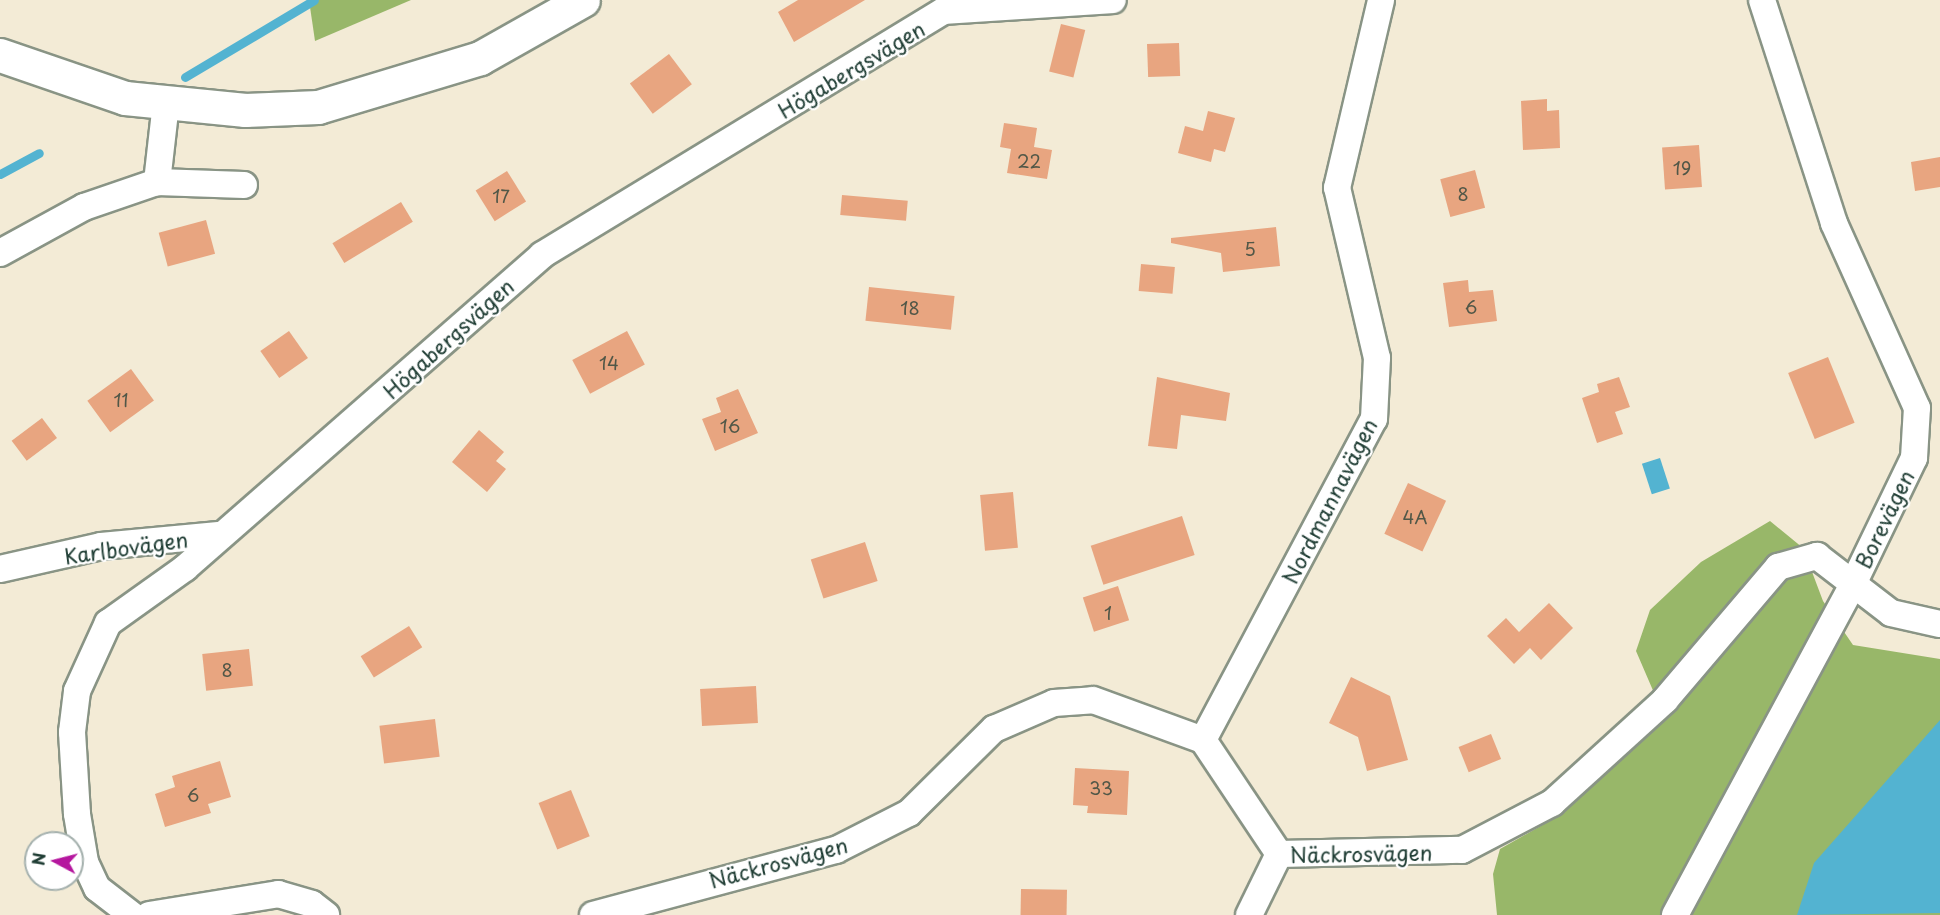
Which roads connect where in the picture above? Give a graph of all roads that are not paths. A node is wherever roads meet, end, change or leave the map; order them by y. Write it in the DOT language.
graph roads {
  1 [pos="584,0"];
  2 [pos="1113,0"];
  3 [pos="1381,0"];
  4 [pos="1762,0"];
  5 [pos="0,55"];
  6 [pos="166,103"];
  7 [pos="157,182"];
  8 [pos="244,185"];
  9 [pos="0,253"];
  10 [pos="218,535"];
  11 [pos="0,569"];
  12 [pos="1854,582"];
  13 [pos="1940,624"];
  14 [pos="1203,740"];
  15 [pos="1279,854"];
  16 [pos="132,915"];
  17 [pos="149,915"];
  18 [pos="326,915"];
  19 [pos="593,915"];
  20 [pos="1249,915"];
  21 [pos="1675,915"];
  1 -- 6 [label="street"];
  2 -- 10 [label="street, Högabergsvägen"];
  3 -- 14 [label="street, Nordmannavägen"];
  4 -- 12 [label="street, Borevägen"];
  5 -- 6 [label="street"];
  6 -- 7 [label="street"];
  7 -- 8 [label="street"];
  7 -- 9 [label="street"];
  10 -- 11 [label="street, Karlbovägen"];
  10 -- 16 [label="street, Högabergsvägen"];
  12 -- 13 [label="street, Näckrosvägen"];
  12 -- 15 [label="street, Näckrosvägen"];
  12 -- 21 [label="street, Borevägen"];
  14 -- 15 [label="street, Näckrosvägen"];
  14 -- 19 [label="street, Näckrosvägen"];
  15 -- 20 [label="street"];
  17 -- 18 [label="street"];
}
